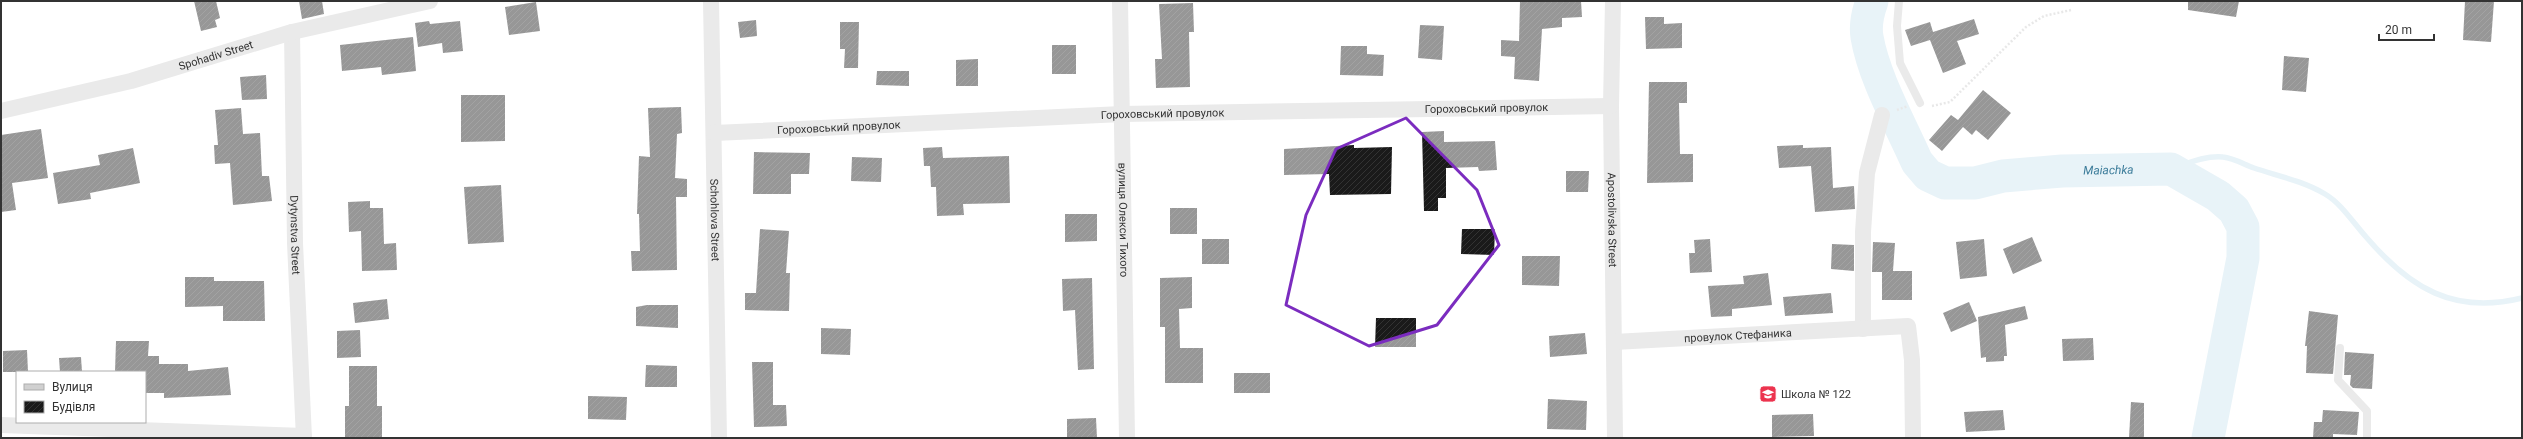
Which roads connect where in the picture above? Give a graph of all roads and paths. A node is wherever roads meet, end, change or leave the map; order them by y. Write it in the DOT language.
graph roads {
  1 [pos="430,1"];
  2 [pos="710,1"];
  3 [pos="1120,1"];
  4 [pos="1613,1"];
  5 [pos="1899,1"];
  6 [pos="2071,10"];
  7 [pos="292,32"];
  8 [pos="1920,103"];
  9 [pos="1610,106"];
  10 [pos="1907,106"];
  11 [pos="1,111"];
  12 [pos="1122,114"];
  13 [pos="1882,115"];
  14 [pos="714,133"];
  15 [pos="1862,329"];
  16 [pos="1614,342"];
  17 [pos="2340,348"];
  18 [pos="1,425"];
  19 [pos="304,437"];
  20 [pos="719,438"];
  21 [pos="1127,438"];
  22 [pos="1615,438"];
  23 [pos="1913,438"];
  24 [pos="2367,438"];
  1 -- 7 [label="street, Spohadiv Street"];
  2 -- 14 [label="street, Schohlova Street"];
  3 -- 12 [label="street, вулиця Олекси Тихого"];
  4 -- 9 [label="street, Apostolivska Street"];
  5 -- 8 [label="lane"];
  6 -- 8 [label="path"];
  7 -- 11 [label="street, Spohadiv Street"];
  7 -- 19 [label="street, Dytynstva Street"];
  8 -- 10 [label="path"];
  9 -- 12 [label="street, Гороховський провулок"];
  9 -- 16 [label="street, Apostolivska Street"];
  12 -- 14 [label="street, Гороховський провулок"];
  12 -- 21 [label="street, вулиця Олекси Тихого"];
  13 -- 15 [label="street"];
  14 -- 20 [label="street, Schohlova Street"];
  15 -- 16 [label="street, провулок Стефаника"];
  15 -- 23 [label="street, провулок Стефаника"];
  16 -- 22 [label="street, Apostolivska Street"];
  17 -- 24 [label="lane"];
  18 -- 19 [label="street"];
}
